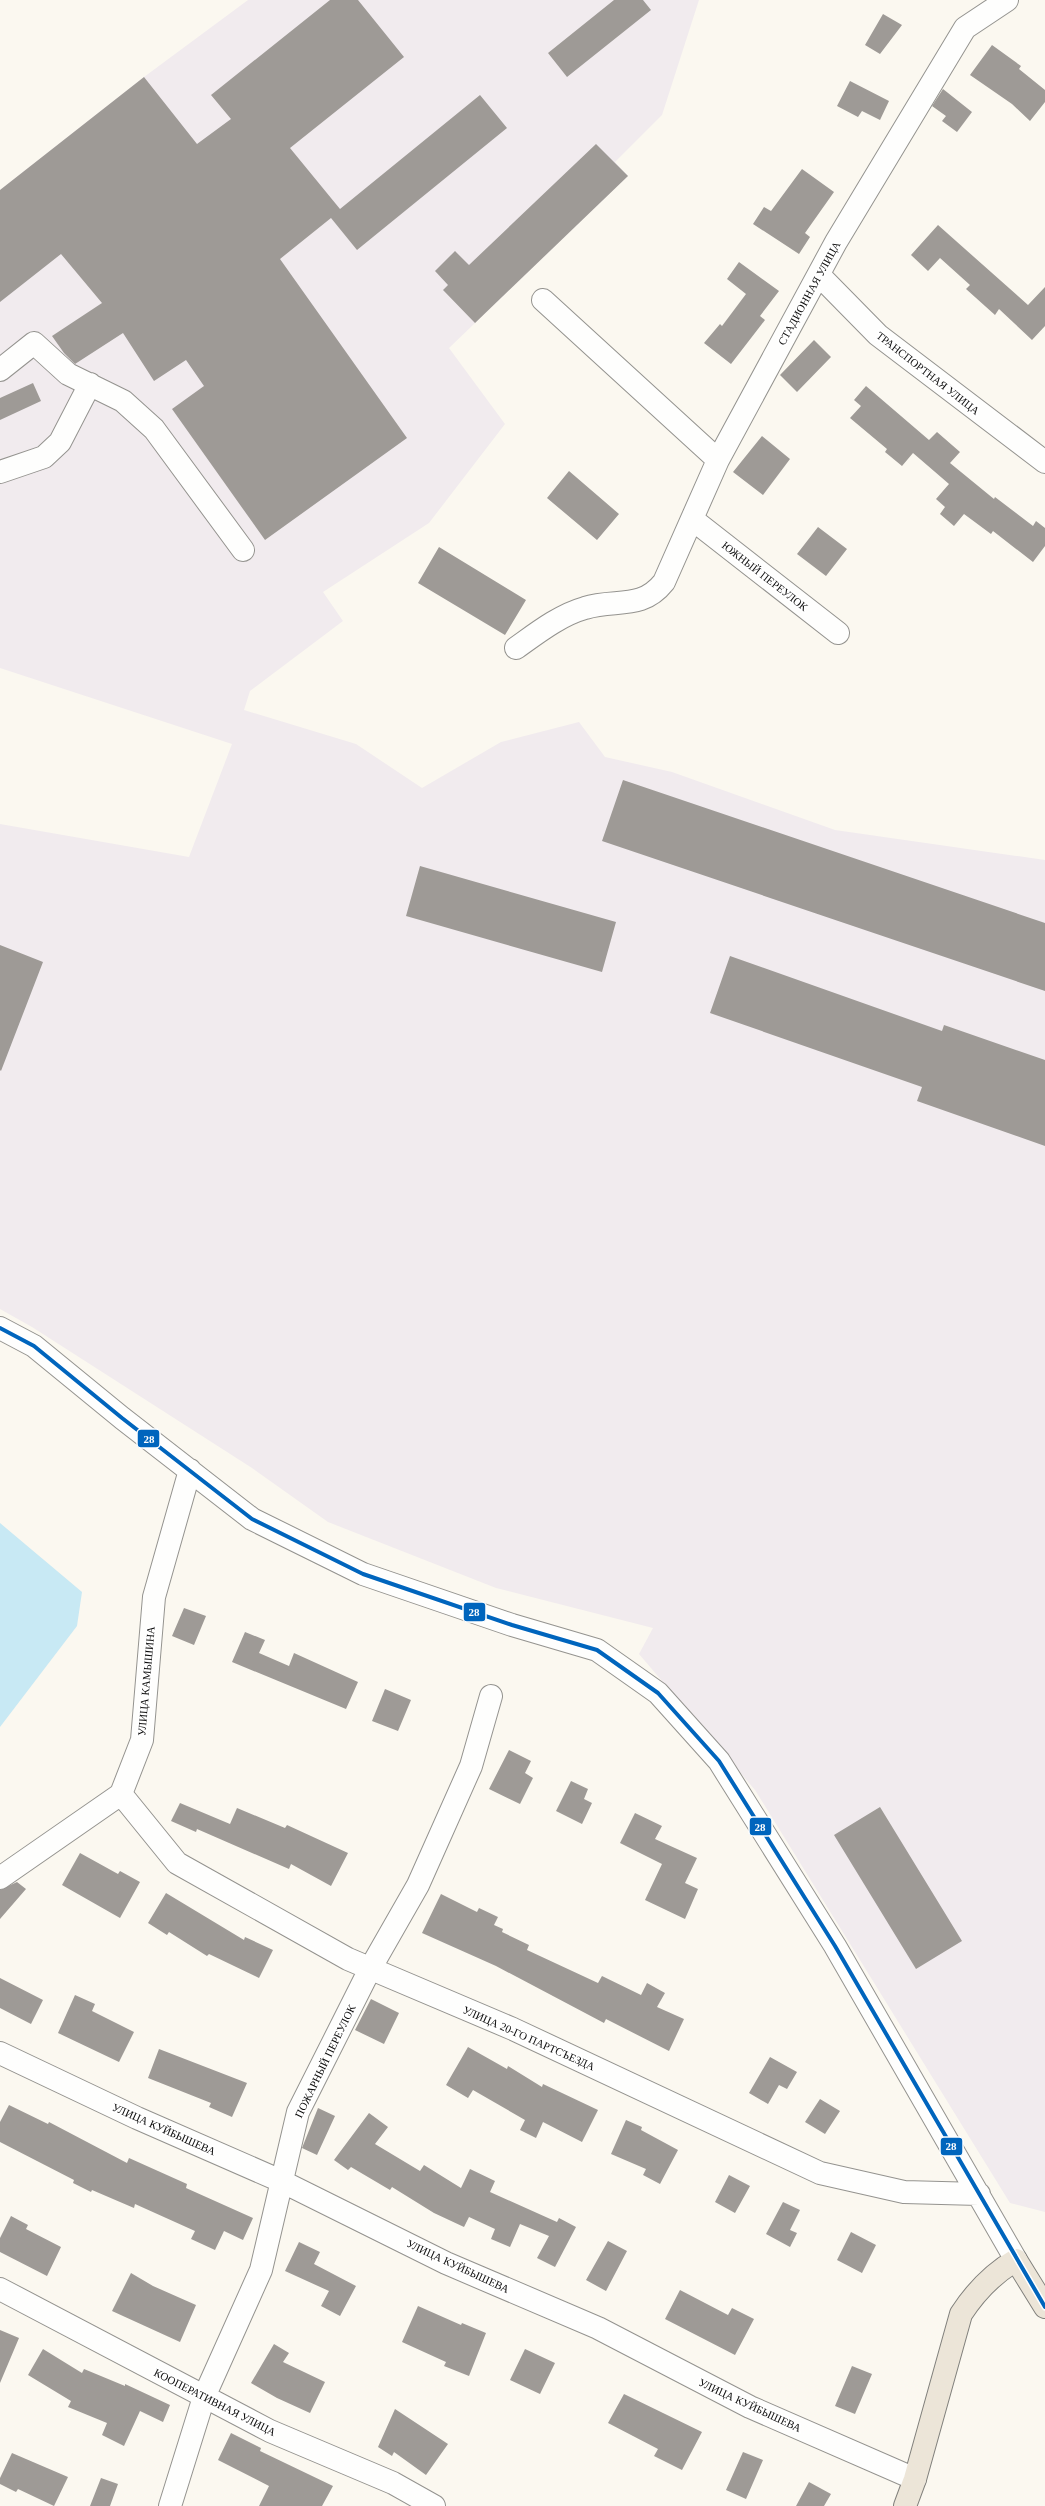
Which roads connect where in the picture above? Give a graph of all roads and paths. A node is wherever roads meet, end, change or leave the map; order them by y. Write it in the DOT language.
graph roads {
  1 [pos="1007,0"];
  2 [pos="819,275"];
  3 [pos="543,300"];
  4 [pos="0,370"];
  5 [pos="90,384"];
  6 [pos="718,460"];
  7 [pos="1045,462"];
  8 [pos="0,472"];
  9 [pos="692,519"];
  10 [pos="243,550"];
  11 [pos="838,633"];
  12 [pos="516,648"];
  13 [pos="0,1328"];
  14 [pos="190,1470"];
  15 [pos="491,1696"];
  16 [pos="121,1794"];
  17 [pos="0,1878"];
  18 [pos="370,1969"];
  19 [pos="0,2053"];
  20 [pos="281,2181"];
  21 [pos="979,2194"];
  22 [pos="1016,2260"];
  23 [pos="0,2289"];
  24 [pos="1045,2307"];
  25 [pos="204,2397"];
  26 [pos="915,2479"];
  27 [pos="170,2506"];
  28 [pos="434,2506"];
  29 [pos="906,2506"];
  1 -- 2 [label="street, СТАДИОННАЯ УЛИЦА"];
  2 -- 6 [label="street, СТАДИОННАЯ УЛИЦА"];
  2 -- 7 [label="street, ТРАНСПОРТНАЯ УЛИЦА"];
  3 -- 6 [label="street"];
  4 -- 5 [label="street"];
  5 -- 8 [label="street"];
  5 -- 10 [label="street"];
  6 -- 9 [label="street, СТАДИОННАЯ УЛИЦА"];
  9 -- 11 [label="street, ЮЖНЫЙ ПЕРЕУЛОК"];
  9 -- 12 [label="street, СТАДИОННАЯ УЛИЦА"];
  13 -- 14 [label="street"];
  14 -- 16 [label="street, УЛИЦА КАМЫШИНА"];
  14 -- 21 [label="street"];
  15 -- 18 [label="street, ПОЖАРНЫЙ ПЕРЕУЛОК"];
  16 -- 17 [label="street"];
  16 -- 18 [label="street, УЛИЦА 20-ГО ПАРТСЪЕЗДА"];
  18 -- 20 [label="street, ПОЖАРНЫЙ ПЕРЕУЛОК"];
  18 -- 21 [label="street, УЛИЦА 20-ГО ПАРТСЪЕЗДА"];
  19 -- 20 [label="street, УЛИЦА КУЙБЫШЕВА"];
  20 -- 25 [label="street, ПОЖАРНЫЙ ПЕРЕУЛОК"];
  20 -- 26 [label="street, УЛИЦА КУЙБЫШЕВА"];
  21 -- 22 [label="street"];
  22 -- 24 [label="main road"];
  22 -- 26 [label="main road"];
  23 -- 25 [label="street, КООПЕРАТИВНАЯ УЛИЦА"];
  25 -- 27 [label="street, ПОЖАРНЫЙ ПЕРЕУЛОК"];
  25 -- 28 [label="street, КООПЕРАТИВНАЯ УЛИЦА"];
  26 -- 29 [label="main road"];
}
